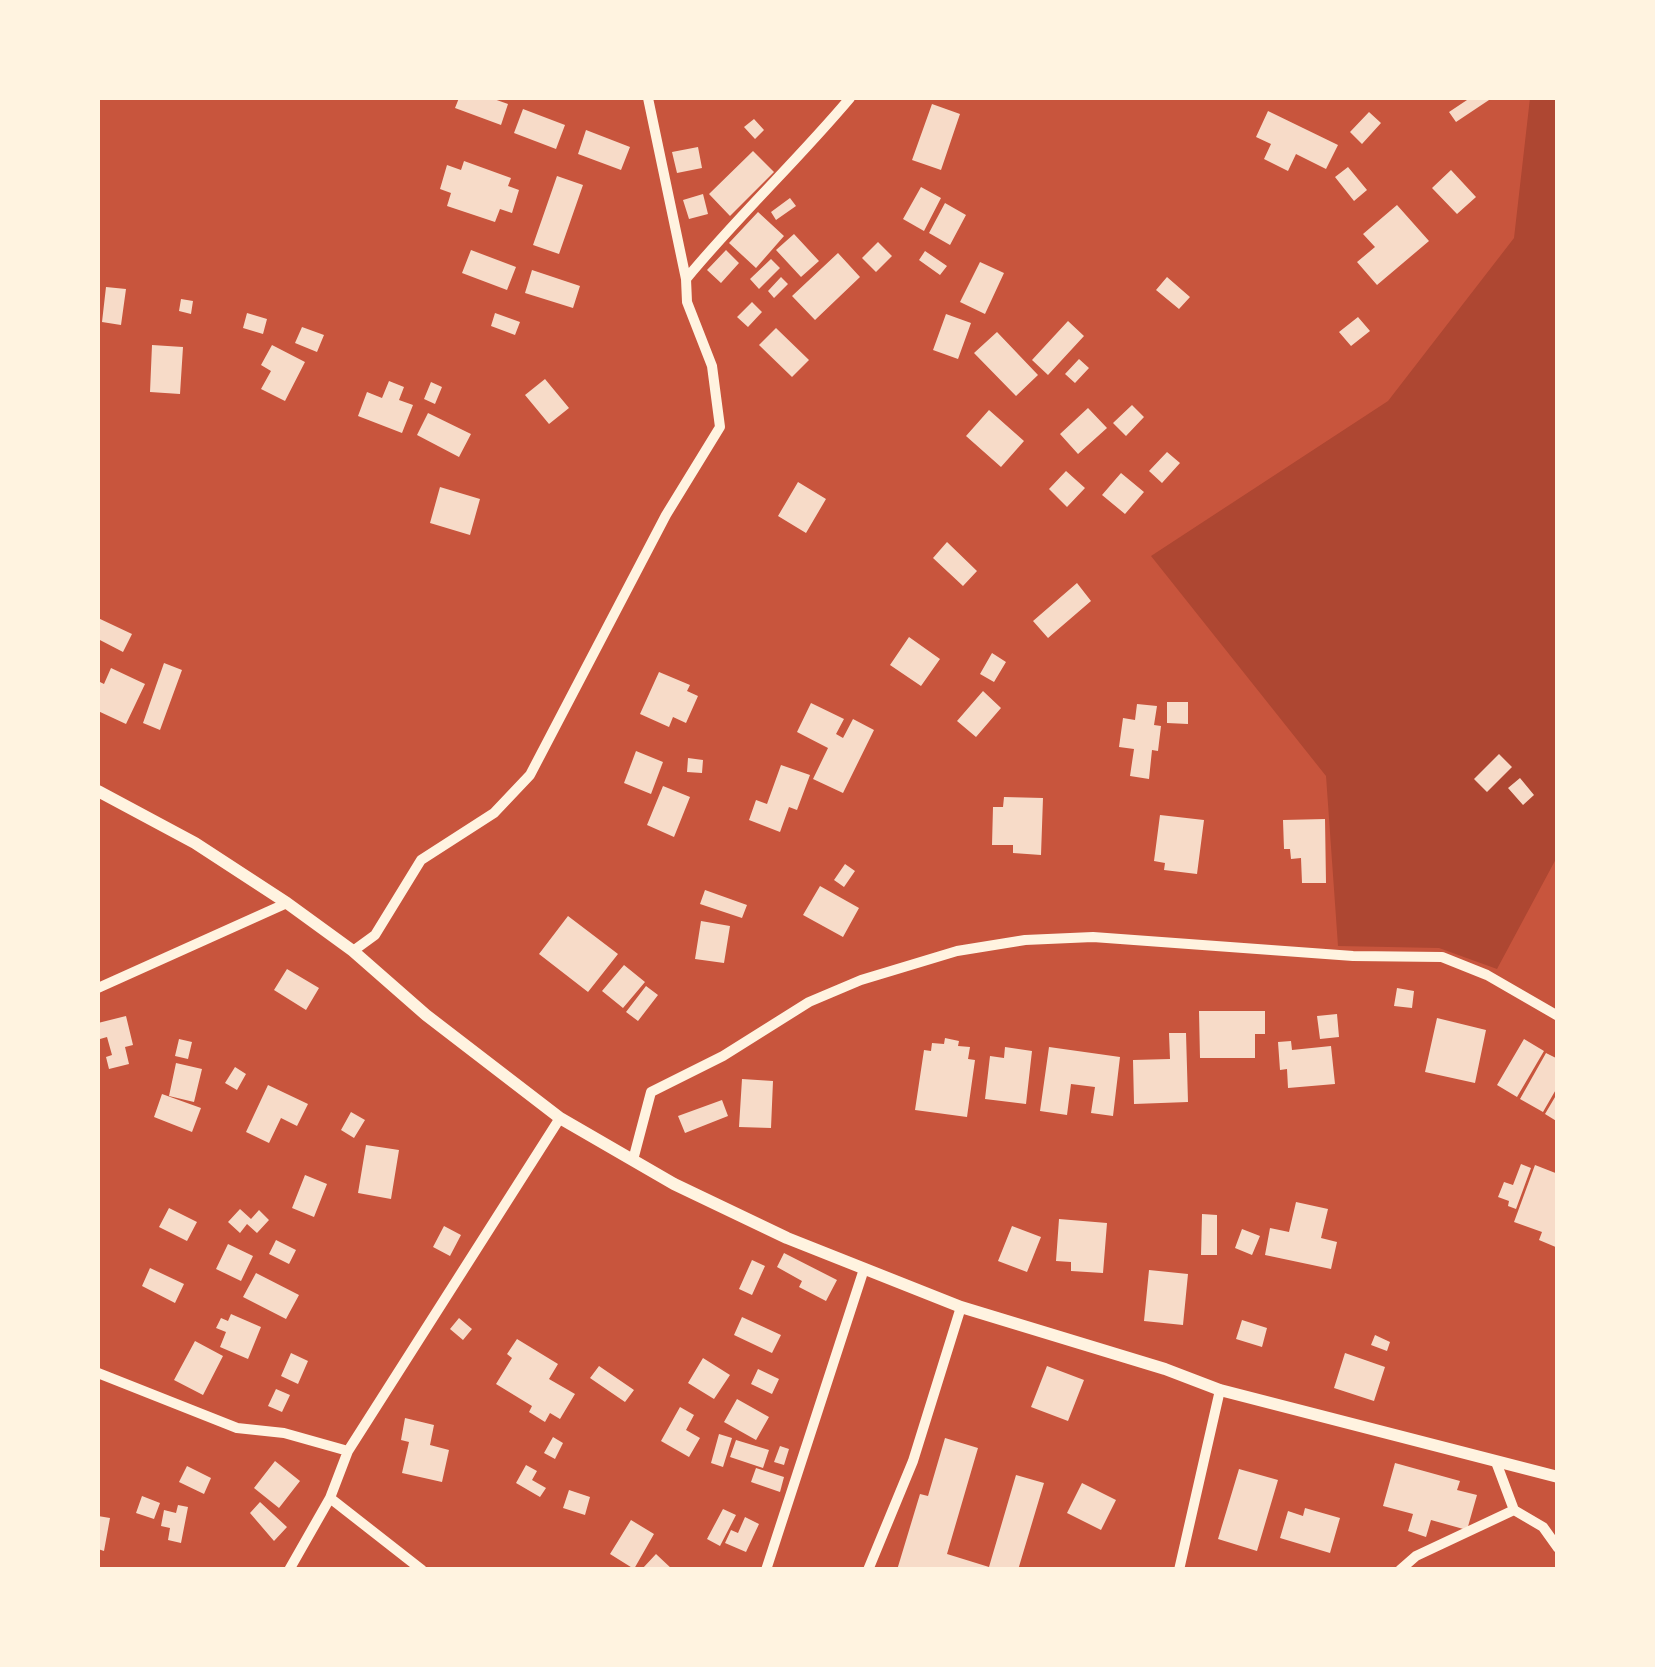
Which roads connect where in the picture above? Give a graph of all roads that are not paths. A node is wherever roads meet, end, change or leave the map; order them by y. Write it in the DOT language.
graph roads {
  1 [pos="648,98"];
  2 [pos="850,98"];
  3 [pos="686,279"];
  4 [pos="98,791"];
  5 [pos="287,903"];
  6 [pos="353,951"];
  7 [pos="98,988"];
  8 [pos="1558,1016"];
  9 [pos="560,1118"];
  10 [pos="633,1160"];
  11 [pos="864,1269"];
  12 [pos="961,1308"];
  13 [pos="98,1373"];
  14 [pos="1220,1390"];
  15 [pos="348,1451"];
  16 [pos="1496,1462"];
  17 [pos="1558,1478"];
  18 [pos="330,1498"];
  19 [pos="1514,1510"];
  20 [pos="1558,1548"];
  21 [pos="290,1570"];
  22 [pos="422,1570"];
  23 [pos="766,1570"];
  24 [pos="868,1570"];
  25 [pos="1179,1570"];
  26 [pos="1400,1570"];
  1 -- 3 [label="street"];
  2 -- 3 [label="street"];
  3 -- 6 [label="street"];
  4 -- 5 [label="street"];
  5 -- 6 [label="street"];
  5 -- 7 [label="street"];
  6 -- 9 [label="street"];
  8 -- 10 [label="street"];
  9 -- 10 [label="street"];
  9 -- 15 [label="street"];
  10 -- 11 [label="street"];
  11 -- 12 [label="street"];
  11 -- 23 [label="street"];
  12 -- 14 [label="street"];
  12 -- 24 [label="street"];
  13 -- 15 [label="street"];
  14 -- 16 [label="street"];
  14 -- 25 [label="street"];
  15 -- 18 [label="street"];
  16 -- 17 [label="street"];
  16 -- 19 [label="street"];
  18 -- 21 [label="street"];
  18 -- 22 [label="street"];
  19 -- 20 [label="street"];
  19 -- 26 [label="street"];
}
